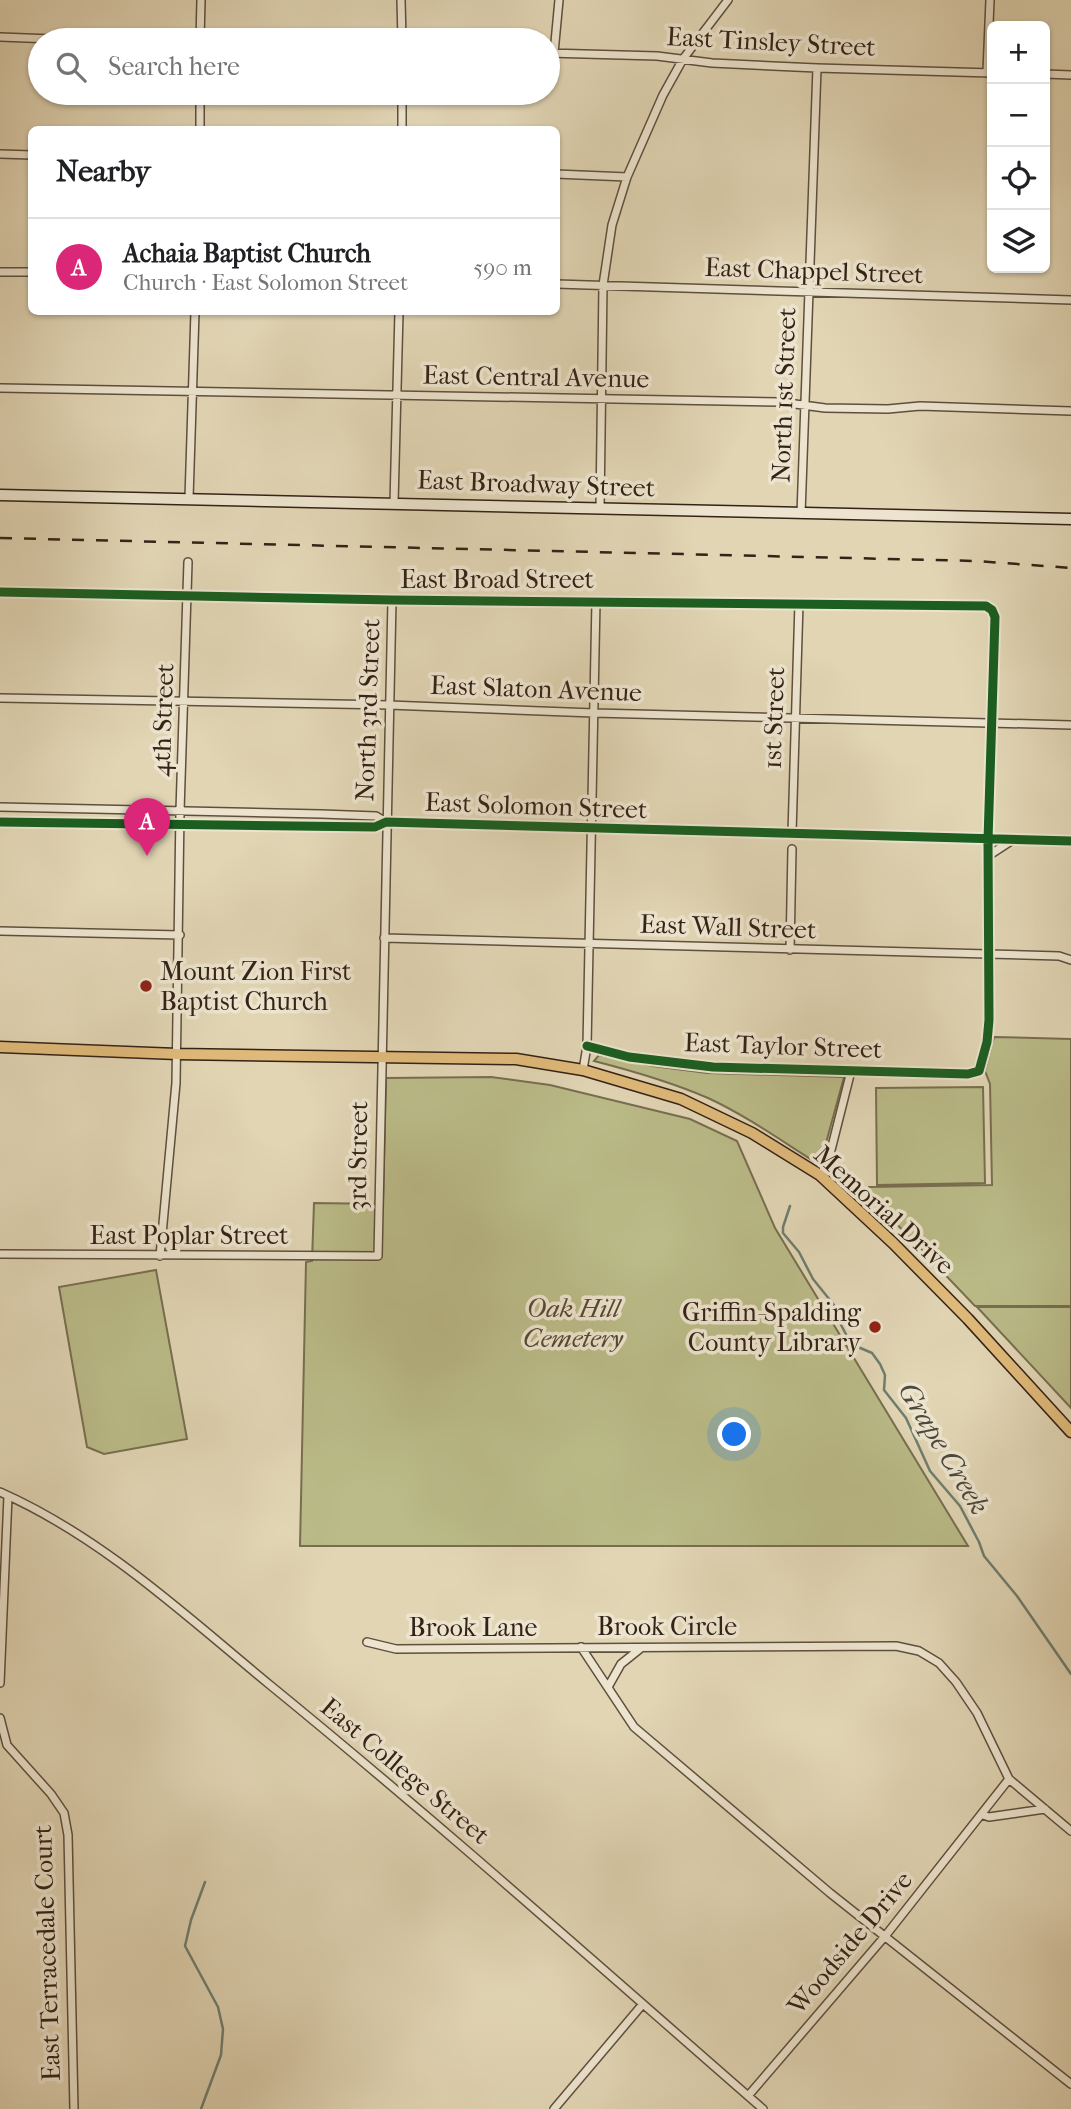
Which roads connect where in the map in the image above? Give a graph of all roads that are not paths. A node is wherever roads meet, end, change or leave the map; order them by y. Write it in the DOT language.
graph roads {
  1 [pos="201,0"];
  2 [pos="401,0"];
  3 [pos="559,0"];
  4 [pos="728,0"];
  5 [pos="990,0"];
  6 [pos="990,21"];
  7 [pos="200,28"];
  8 [pos="402,28"];
  9 [pos="555,28"];
  10 [pos="0,37"];
  11 [pos="28,38"];
  12 [pos="560,53"];
  13 [pos="683,59"];
  14 [pos="817,68"];
  15 [pos="987,73"];
  16 [pos="1050,74"];
  17 [pos="1071,75"];
  18 [pos="200,105"];
  19 [pos="402,105"];
  20 [pos="200,126"];
  21 [pos="402,126"];
  22 [pos="0,154"];
  23 [pos="28,155"];
  24 [pos="560,174"];
  25 [pos="627,177"];
  26 [pos="0,272"];
  27 [pos="28,272"];
  28 [pos="560,284"];
  29 [pos="603,285"];
  30 [pos="810,292"];
  31 [pos="1071,300"];
  32 [pos="195,315"];
  33 [pos="399,315"];
  34 [pos="0,388"];
  35 [pos="192,391"];
  36 [pos="397,396"];
  37 [pos="601,400"];
  38 [pos="805,405"];
  39 [pos="1071,411"];
  40 [pos="0,495"];
  41 [pos="189,498"];
  42 [pos="394,503"];
  43 [pos="600,508"];
  44 [pos="801,514"];
  45 [pos="1071,519"];
  46 [pos="188,562"];
  47 [pos="0,592"];
  48 [pos="187,597"];
  49 [pos="392,600"];
  50 [pos="596,601"];
  51 [pos="799,603"];
  52 [pos="0,698"];
  53 [pos="184,702"];
  54 [pos="389,705"];
  55 [pos="594,713"];
  56 [pos="795,717"];
  57 [pos="992,722"];
  58 [pos="1071,725"];
  59 [pos="0,807"];
  60 [pos="180,811"];
  61 [pos="0,822"];
  62 [pos="386,822"];
  63 [pos="180,825"];
  64 [pos="591,829"];
  65 [pos="792,833"];
  66 [pos="988,840"];
  67 [pos="1012,840"];
  68 [pos="1071,841"];
  69 [pos="792,849"];
  70 [pos="988,856"];
  71 [pos="0,931"];
  72 [pos="180,935"];
  73 [pos="384,938"];
  74 [pos="588,944"];
  75 [pos="789,950"];
  76 [pos="988,954"];
  77 [pos="1071,960"];
  78 [pos="587,1046"];
  79 [pos="0,1047"];
  80 [pos="177,1054"];
  81 [pos="382,1057"];
  82 [pos="583,1070"];
  83 [pos="851,1071"];
  84 [pos="820,1175"];
  85 [pos="0,1255"];
  86 [pos="160,1256"];
  87 [pos="378,1256"];
  88 [pos="1071,1432"];
  89 [pos="4,1494"];
  90 [pos="3,1546"];
  91 [pos="367,1642"];
  92 [pos="581,1647"];
  93 [pos="643,1647"];
  94 [pos="0,1683"];
  95 [pos="608,1687"];
  96 [pos="0,1718"];
  97 [pos="3,1745"];
  98 [pos="1009,1779"];
  99 [pos="1045,1809"];
  100 [pos="983,1815"];
  101 [pos="1071,1831"];
  102 [pos="886,1935"];
  103 [pos="642,2005"];
  104 [pos="1071,2084"];
  105 [pos="748,2096"];
  106 [pos="74,2109"];
  107 [pos="554,2109"];
  108 [pos="763,2109"];
  1 -- 7 [label="street"];
  2 -- 8 [label="street"];
  3 -- 9 [label="street"];
  4 -- 13 [label="street"];
  5 -- 6 [label="street"];
  10 -- 11 [label="street"];
  12 -- 13 [label="street, East Tinsley Street"];
  13 -- 14 [label="street, East Tinsley Street"];
  13 -- 25 [label="street"];
  14 -- 15 [label="street, East Tinsley Street"];
  14 -- 30 [label="street, North 1st Street"];
  16 -- 17 [label="street"];
  18 -- 20 [label="street"];
  19 -- 21 [label="street"];
  22 -- 23 [label="street"];
  24 -- 25 [label="street"];
  25 -- 29 [label="street"];
  26 -- 27 [label="street"];
  28 -- 29 [label="street, East Chappel Street"];
  29 -- 30 [label="street, East Chappel Street"];
  29 -- 37 [label="street"];
  30 -- 31 [label="street, East Chappel Street"];
  30 -- 38 [label="street, North 1st Street"];
  32 -- 35 [label="street"];
  33 -- 36 [label="street"];
  34 -- 35 [label="street, East Central Avenue"];
  35 -- 36 [label="street, East Central Avenue"];
  35 -- 41 [label="street"];
  36 -- 37 [label="street, East Central Avenue"];
  36 -- 42 [label="street"];
  37 -- 38 [label="street, East Central Avenue"];
  37 -- 43 [label="street"];
  38 -- 39 [label="street, East Central Avenue"];
  38 -- 44 [label="street, North 1st Street"];
  40 -- 41 [label="main road, East Broadway Street"];
  41 -- 42 [label="main road, East Broadway Street"];
  42 -- 43 [label="main road, East Broadway Street"];
  43 -- 44 [label="main road, East Broadway Street"];
  44 -- 45 [label="main road, East Broadway Street"];
  46 -- 48 [label="street, 4th Street"];
  47 -- 48 [label="street, East Broad Street"];
  48 -- 49 [label="street, East Broad Street"];
  48 -- 53 [label="street, 4th Street"];
  49 -- 50 [label="street, East Broad Street"];
  49 -- 54 [label="street, North 3rd Street"];
  50 -- 51 [label="street, East Broad Street"];
  50 -- 55 [label="street"];
  51 -- 56 [label="street, 1st Street"];
  51 -- 57 [label="street, East Broad Street"];
  52 -- 53 [label="street, East Slaton Avenue"];
  53 -- 54 [label="street, East Slaton Avenue"];
  53 -- 60 [label="street, 4th Street"];
  54 -- 55 [label="street, East Slaton Avenue"];
  54 -- 62 [label="street, North 3rd Street"];
  55 -- 56 [label="street, East Slaton Avenue"];
  55 -- 64 [label="street"];
  56 -- 57 [label="street, East Slaton Avenue"];
  56 -- 65 [label="street, 1st Street"];
  57 -- 58 [label="street, East Slaton Avenue"];
  57 -- 66 [label="street"];
  59 -- 60 [label="street, East Solomon Street"];
  60 -- 62 [label="street, East Solomon Street"];
  60 -- 63 [label="street, 4th Street"];
  61 -- 63 [label="street, East Solomon Street"];
  62 -- 63 [label="street, East Solomon Street"];
  62 -- 64 [label="street, East Solomon Street"];
  62 -- 73 [label="street, North 3rd Street"];
  63 -- 72 [label="street, 4th Street"];
  64 -- 65 [label="street, East Solomon Street"];
  64 -- 74 [label="street"];
  65 -- 66 [label="street, East Solomon Street"];
  66 -- 67 [label="street, East Solomon Street"];
  66 -- 70 [label="street"];
  67 -- 68 [label="street, East Solomon Street"];
  67 -- 70 [label="street"];
  69 -- 75 [label="street"];
  70 -- 76 [label="street"];
  71 -- 72 [label="street"];
  72 -- 80 [label="street, 4th Street"];
  73 -- 74 [label="street, East Wall Street"];
  73 -- 81 [label="street, 3rd Street"];
  74 -- 75 [label="street, East Wall Street"];
  74 -- 78 [label="street"];
  75 -- 76 [label="street, East Wall Street"];
  76 -- 77 [label="street, East Wall Street"];
  76 -- 83 [label="street, East Taylor Street"];
  78 -- 82 [label="street"];
  78 -- 83 [label="street, East Taylor Street"];
  79 -- 80 [label="main road"];
  80 -- 81 [label="main road"];
  80 -- 86 [label="street, 4th Street"];
  81 -- 82 [label="main road"];
  81 -- 87 [label="street, 3rd Street"];
  82 -- 84 [label="main road, Memorial Drive"];
  83 -- 84 [label="street"];
  84 -- 88 [label="main road, Memorial Drive"];
  85 -- 86 [label="street, East Poplar Street"];
  86 -- 87 [label="street, East Poplar Street"];
  89 -- 90 [label="street"];
  89 -- 103 [label="street, East College Street"];
  90 -- 94 [label="street"];
  91 -- 92 [label="street, Brook Lane"];
  92 -- 93 [label="street, Brook Circle"];
  92 -- 95 [label="street, Brook Circle"];
  93 -- 95 [label="street"];
  93 -- 98 [label="street, Brook Circle"];
  95 -- 102 [label="street, Brook Circle"];
  96 -- 97 [label="street, East Terracedale Court"];
  97 -- 106 [label="street, East Terracedale Court"];
  98 -- 99 [label="street, Brook Circle"];
  98 -- 100 [label="street, Woodside Drive"];
  99 -- 100 [label="street"];
  99 -- 101 [label="street, Brook Circle"];
  100 -- 102 [label="street, Woodside Drive"];
  102 -- 104 [label="street, Brook Circle"];
  102 -- 105 [label="street, Woodside Drive"];
  103 -- 105 [label="street, East College Street"];
  103 -- 107 [label="street"];
  105 -- 108 [label="street, East College Street"];
}
